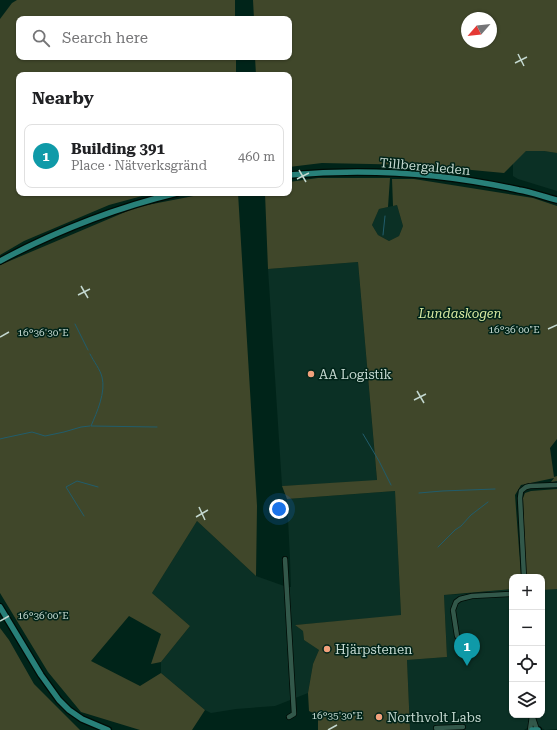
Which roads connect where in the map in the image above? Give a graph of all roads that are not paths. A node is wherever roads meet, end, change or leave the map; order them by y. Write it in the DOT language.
graph roads {
  1 [pos="292,175"];
  2 [pos="166,196"];
  3 [pos="557,200"];
  4 [pos="0,261"];
  5 [pos="557,485"];
  6 [pos="285,560"];
  7 [pos="524,574"];
  8 [pos="509,594"];
  9 [pos="0,607"];
  10 [pos="457,636"];
  11 [pos="289,717"];
  12 [pos="532,718"];
  13 [pos="533,718"];
  14 [pos="463,727"];
  15 [pos="436,728"];
  16 [pos="108,730"];
  17 [pos="531,730"];
  18 [pos="537,730"];
  1 -- 3 [label="main road, Tillbergaleden"];
  2 -- 4 [label="main road"];
  5 -- 7 [label="street"];
  6 -- 11 [label="street"];
  8 -- 10 [label="street"];
  9 -- 16 [label="main road"];
  12 -- 17 [label="street"];
  13 -- 18 [label="street"];
  14 -- 15 [label="street"];
  17 -- 18 [label="main road"];
}
